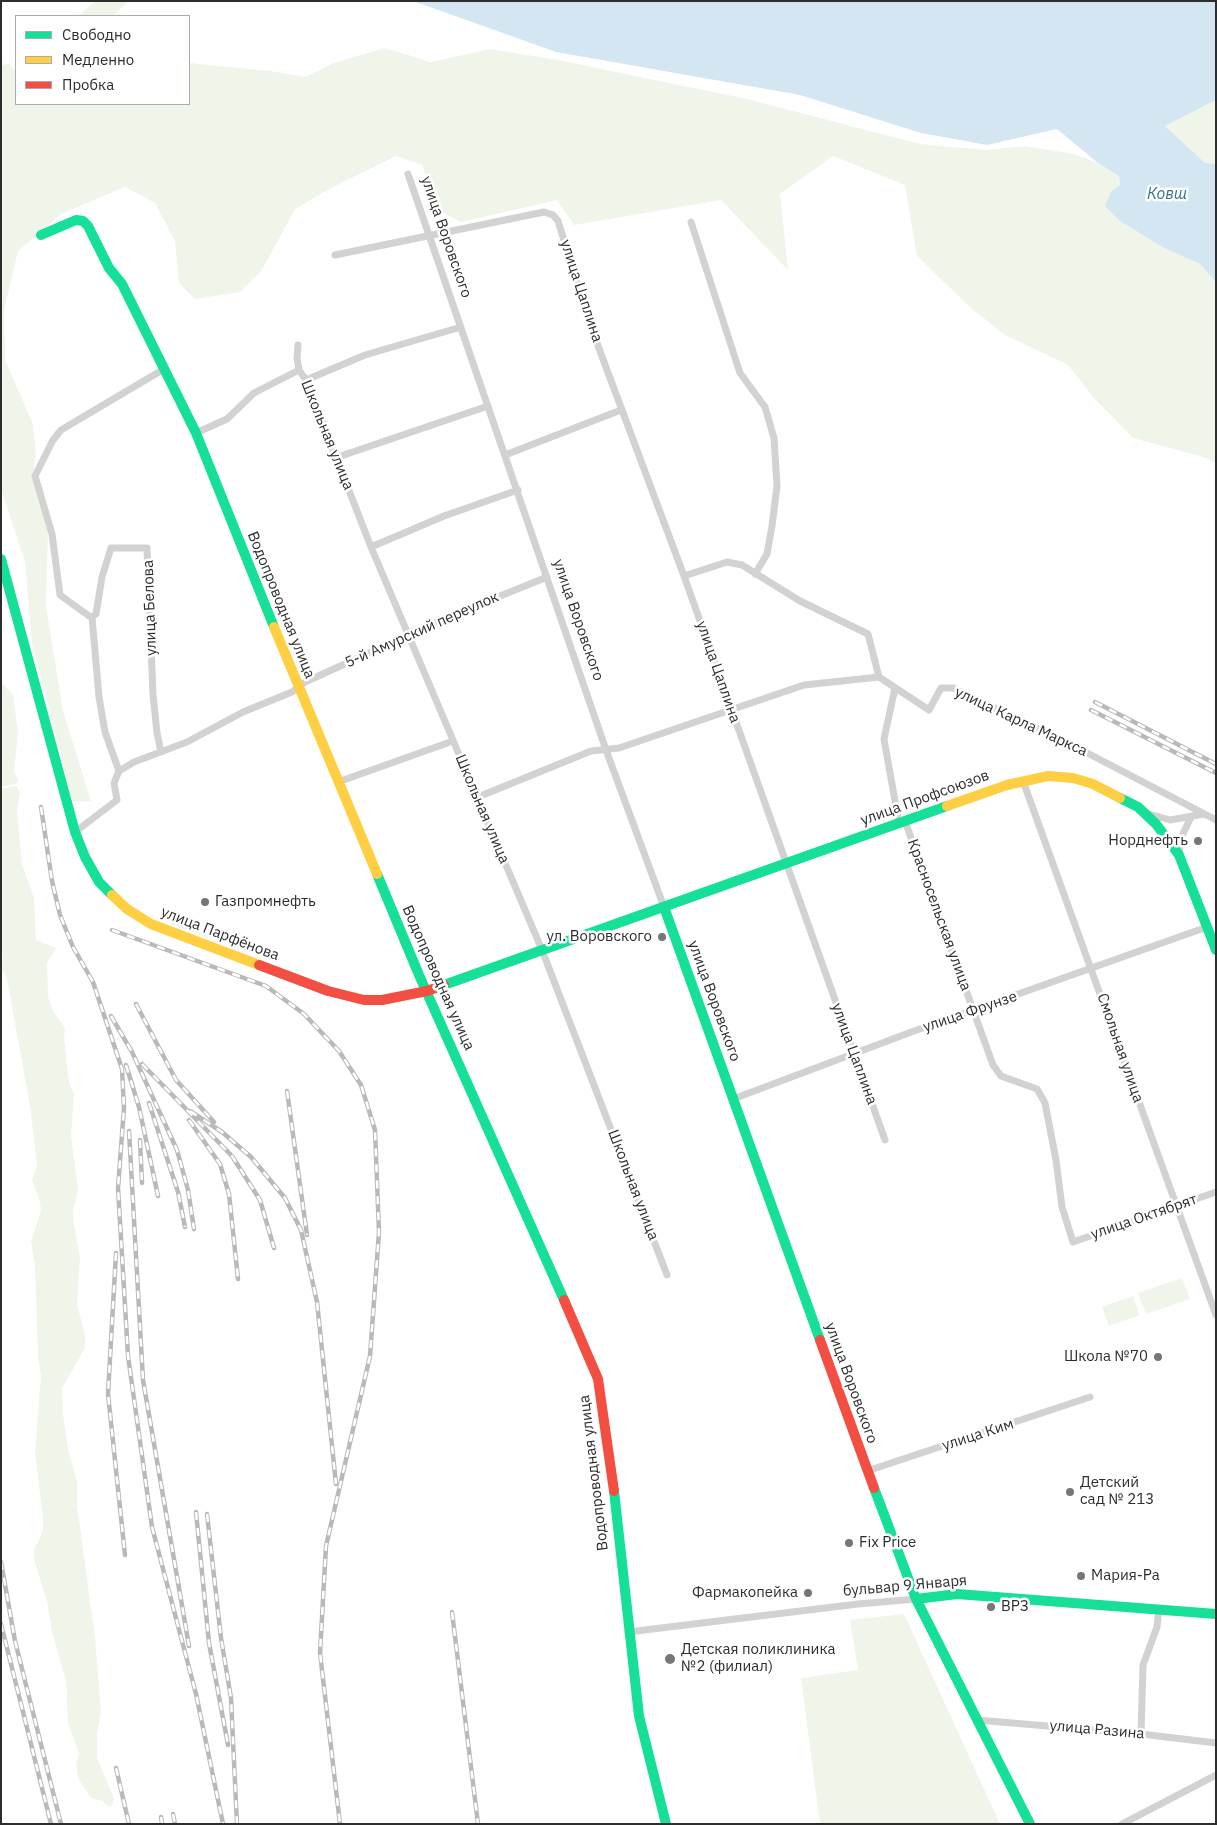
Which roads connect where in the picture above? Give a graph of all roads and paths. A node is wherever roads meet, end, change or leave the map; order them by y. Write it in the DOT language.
graph roads {
  1 [pos="408,174"];
  2 [pos="691,222"];
  3 [pos="41,235"];
  4 [pos="431,236"];
  5 [pos="335,255"];
  6 [pos="461,327"];
  7 [pos="298,345"];
  8 [pos="164,369"];
  9 [pos="299,370"];
  10 [pos="306,380"];
  11 [pos="488,406"];
  12 [pos="621,410"];
  13 [pos="196,433"];
  14 [pos="505,455"];
  15 [pos="336,458"];
  16 [pos="518,490"];
  17 [pos="371,547"];
  18 [pos="1,559"];
  19 [pos="755,574"];
  20 [pos="684,576"];
  21 [pos="547,577"];
  22 [pos="92,617"];
  23 [pos="409,635"];
  24 [pos="879,677"];
  25 [pos="298,686"];
  26 [pos="895,688"];
  27 [pos="730,709"];
  28 [pos="453,741"];
  29 [pos="606,750"];
  30 [pos="161,752"];
  31 [pos="119,771"];
  32 [pos="1023,781"];
  33 [pos="338,782"];
  34 [pos="478,797"];
  35 [pos="1138,807"];
  36 [pos="1204,814"];
  37 [pos="1191,817"];
  38 [pos="1216,820"];
  39 [pos="902,822"];
  40 [pos="75,832"];
  41 [pos="1179,855"];
  42 [pos="786,864"];
  43 [pos="664,907"];
  44 [pos="1207,927"];
  45 [pos="542,950"];
  46 [pos="1216,950"];
  47 [pos="1092,968"];
  48 [pos="427,991"];
  49 [pos="974,1011"];
  50 [pos="854,1053"];
  51 [pos="733,1099"];
  52 [pos="885,1140"];
  53 [pos="1216,1192"];
  54 [pos="1175,1206"];
  55 [pos="1073,1242"];
  56 [pos="667,1275"];
  57 [pos="1216,1314"];
  58 [pos="1090,1397"];
  59 [pos="867,1471"];
  60 [pos="916,1599"];
  61 [pos="1159,1609"];
  62 [pos="1216,1614"];
  63 [pos="628,1632"];
  64 [pos="977,1720"];
  65 [pos="1141,1734"];
  66 [pos="1216,1743"];
  67 [pos="1216,1775"];
  68 [pos="666,1824"];
  69 [pos="1030,1824"];
  70 [pos="1122,1824"];
  1 -- 4 [label="street, улица Воровского"];
  2 -- 19 [label="street"];
  3 -- 8 [label="main road, Водопроводная улица"];
  4 -- 5 [label="street"];
  4 -- 6 [label="street, улица Воровского"];
  4 -- 12 [label="street, улица Цаплина"];
  6 -- 10 [label="street"];
  6 -- 11 [label="street, улица Воровского"];
  7 -- 9 [label="street, Школьная улица"];
  8 -- 13 [label="main road, Водопроводная улица"];
  8 -- 22 [label="street"];
  9 -- 10 [label="street, Школьная улица"];
  9 -- 13 [label="street"];
  10 -- 15 [label="street, Школьная улица"];
  11 -- 14 [label="street, улица Воровского"];
  11 -- 15 [label="street"];
  12 -- 14 [label="street"];
  12 -- 20 [label="street, улица Цаплина"];
  13 -- 25 [label="main road, Водопроводная улица"];
  14 -- 16 [label="street, улица Воровского"];
  15 -- 17 [label="street, Школьная улица"];
  16 -- 17 [label="street"];
  16 -- 21 [label="street, улица Воровского"];
  17 -- 23 [label="street, Школьная улица"];
  18 -- 40 [label="main road, улица Парфёнова"];
  19 -- 20 [label="street"];
  19 -- 24 [label="street"];
  20 -- 27 [label="street, улица Цаплина"];
  21 -- 23 [label="street, 5-й Амурский переулок"];
  21 -- 29 [label="street, улица Воровского"];
  22 -- 30 [label="street, улица Белова"];
  22 -- 31 [label="street"];
  23 -- 25 [label="street, 5-й Амурский переулок"];
  23 -- 28 [label="street, Школьная улица"];
  24 -- 26 [label="street, улица Карла Маркса"];
  24 -- 27 [label="street"];
  25 -- 30 [label="street, 5-й Амурский переулок"];
  25 -- 33 [label="main road, Водопроводная улица"];
  26 -- 36 [label="street, улица Карла Маркса"];
  26 -- 39 [label="street, Красносельская улица"];
  27 -- 29 [label="street"];
  27 -- 42 [label="street, улица Цаплина"];
  28 -- 33 [label="street"];
  28 -- 34 [label="street, Школьная улица"];
  29 -- 34 [label="street"];
  29 -- 43 [label="street, улица Воровского"];
  30 -- 31 [label="street, 5-й Амурский переулок"];
  31 -- 40 [label="street"];
  32 -- 35 [label="main road, улица Профсоюзов"];
  32 -- 39 [label="main road, улица Профсоюзов"];
  32 -- 47 [label="street, Смольная улица"];
  33 -- 48 [label="main road, Водопроводная улица"];
  34 -- 45 [label="street, Школьная улица"];
  35 -- 37 [label="street"];
  35 -- 41 [label="main road, улица Профсоюзов"];
  36 -- 37 [label="street"];
  36 -- 38 [label="street, улица Карла Маркса"];
  37 -- 41 [label="street"];
  39 -- 42 [label="main road, улица Профсоюзов"];
  39 -- 49 [label="street, Красносельская улица"];
  40 -- 48 [label="main road, улица Парфёнова"];
  41 -- 44 [label="main road, улица Профсоюзов"];
  42 -- 43 [label="main road, улица Профсоюзов"];
  42 -- 50 [label="street, улица Цаплина"];
  43 -- 45 [label="main road, улица Парфёнова"];
  43 -- 51 [label="main road, улица Воровского"];
  44 -- 46 [label="main road, улица Профсоюзов"];
  44 -- 47 [label="street, улица Фрунзе"];
  45 -- 48 [label="main road, улица Парфёнова"];
  45 -- 56 [label="street, Школьная улица"];
  47 -- 49 [label="street, улица Фрунзе"];
  47 -- 54 [label="street, Смольная улица"];
  48 -- 63 [label="main road, Водопроводная улица"];
  49 -- 50 [label="street, улица Фрунзе"];
  49 -- 55 [label="street, Красносельская улица"];
  50 -- 51 [label="street, улица Фрунзе"];
  50 -- 52 [label="street, улица Цаплина"];
  51 -- 59 [label="main road, улица Воровского"];
  53 -- 54 [label="street, улица Октябрят"];
  54 -- 55 [label="street, улица Октябрят"];
  54 -- 57 [label="street, Смольная улица"];
  58 -- 59 [label="street, улица Ким"];
  59 -- 60 [label="main road, улица Воровского"];
  60 -- 61 [label="main road, бульвар 9 Января"];
  60 -- 63 [label="street, бульвар 9 Января"];
  60 -- 64 [label="main road, улица Воровского"];
  61 -- 62 [label="main road, бульвар 9 Января"];
  61 -- 65 [label="street"];
  63 -- 68 [label="main road, Водопроводная улица"];
  64 -- 65 [label="street, улица Разина"];
  64 -- 69 [label="main road, улица Воровского"];
  65 -- 66 [label="street, улица Разина"];
  67 -- 70 [label="street"];
}
